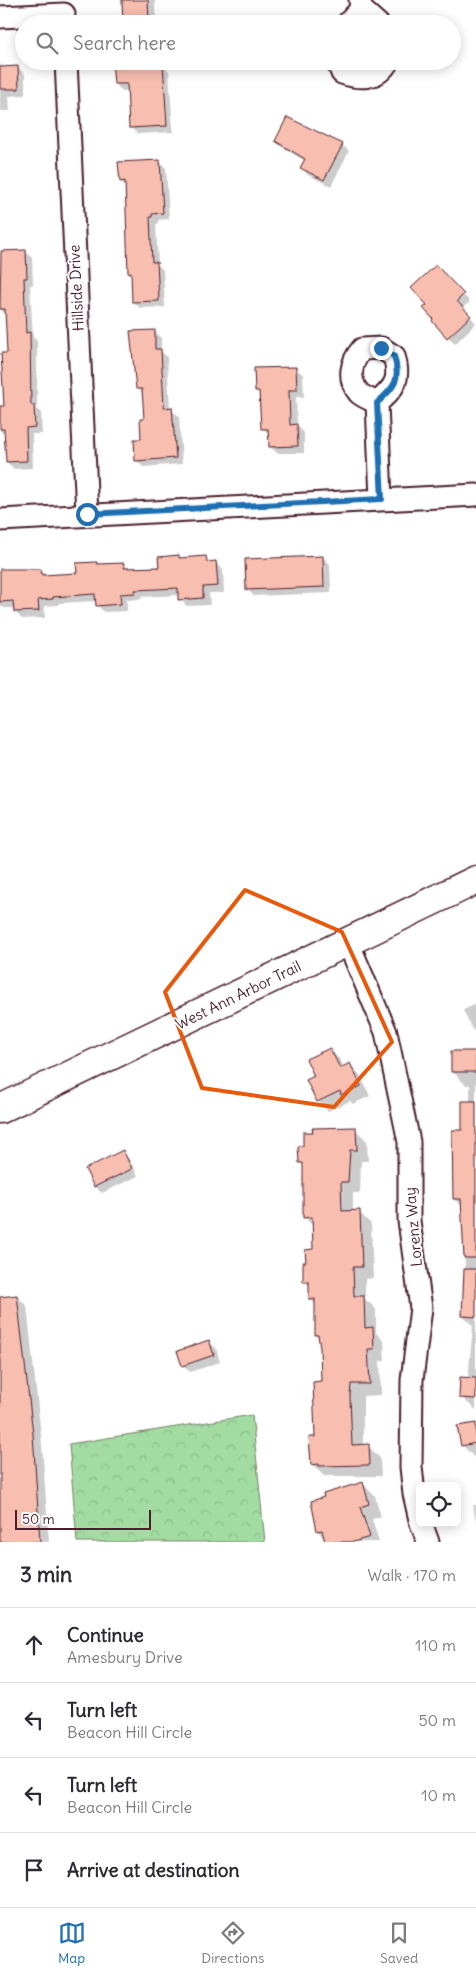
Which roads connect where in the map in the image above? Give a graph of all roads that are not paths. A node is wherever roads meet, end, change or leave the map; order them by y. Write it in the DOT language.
graph roads {
  1 [pos="63,12"];
  2 [pos="25,15"];
  3 [pos="15,16"];
  4 [pos="0,17"];
  5 [pos="66,70"];
  6 [pos="341,70"];
  7 [pos="378,70"];
  8 [pos="377,403"];
  9 [pos="476,495"];
  10 [pos="382,499"];
  11 [pos="87,514"];
  12 [pos="0,520"];
  13 [pos="476,880"];
  14 [pos="348,942"];
  15 [pos="0,1109"];
  16 [pos="416,1503"];
  17 [pos="422,1527"];
  18 [pos="428,1542"];
  1 -- 2 [label="street"];
  3 -- 4 [label="street"];
  5 -- 11 [label="street, Hillside Drive"];
  6 -- 7 [label="street"];
  8 -- 10 [label="street"];
  9 -- 10 [label="street"];
  10 -- 11 [label="street"];
  11 -- 12 [label="street"];
  13 -- 14 [label="street, West Ann Arbor Trail"];
  14 -- 15 [label="street, West Ann Arbor Trail"];
  14 -- 16 [label="street, Lorenz Way"];
  17 -- 18 [label="street"];
}
